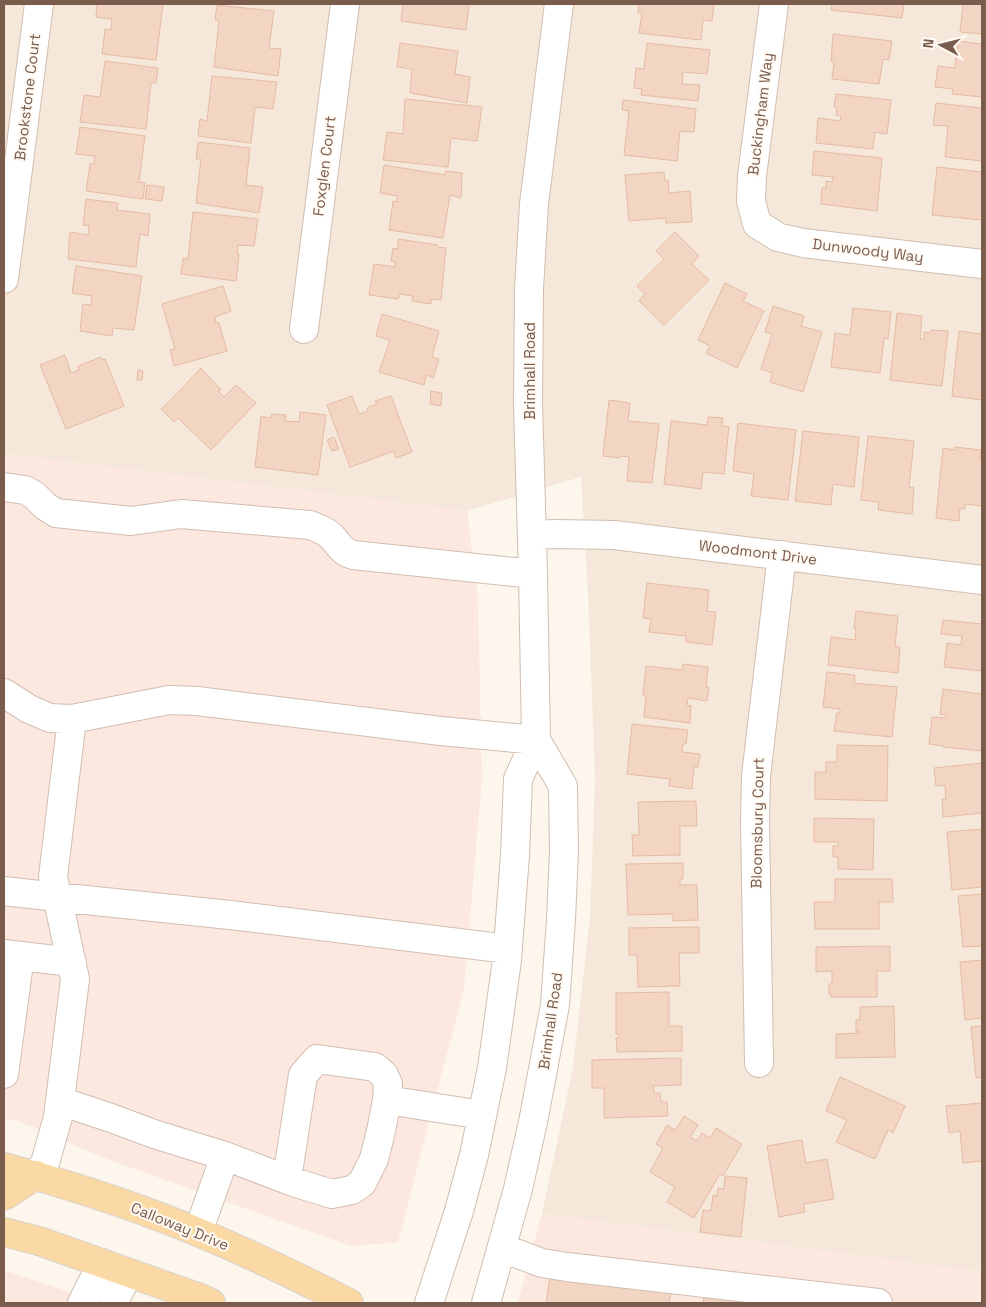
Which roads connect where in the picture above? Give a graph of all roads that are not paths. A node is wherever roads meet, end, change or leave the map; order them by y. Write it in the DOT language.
graph roads {
  1 [pos="38,4"];
  2 [pos="345,4"];
  3 [pos="559,4"];
  4 [pos="774,4"];
  5 [pos="757,224"];
  6 [pos="982,264"];
  7 [pos="4,279"];
  8 [pos="304,329"];
  9 [pos="4,487"];
  10 [pos="532,535"];
  11 [pos="782,555"];
  12 [pos="533,574"];
  13 [pos="982,580"];
  14 [pos="4,693"];
  15 [pos="72,719"];
  16 [pos="536,740"];
  17 [pos="4,891"];
  18 [pos="57,897"];
  19 [pos="508,949"];
  20 [pos="12,955"];
  21 [pos="72,962"];
  22 [pos="759,1063"];
  23 [pos="4,1074"];
  24 [pos="387,1100"];
  25 [pos="60,1101"];
  26 [pos="482,1115"];
  27 [pos="224,1156"];
  28 [pos="4,1167"];
  29 [pos="36,1175"];
  30 [pos="287,1179"];
  31 [pos="4,1196"];
  32 [pos="4,1232"];
  33 [pos="198,1232"];
  34 [pos="502,1248"];
  35 [pos="102,1263"];
  36 [pos="129,1273"];
  37 [pos="82,1303"];
  38 [pos="113,1303"];
  39 [pos="212,1303"];
  40 [pos="349,1303"];
  41 [pos="429,1303"];
  42 [pos="486,1303"];
  43 [pos="878,1303"];
  1 -- 7 [label="street, Brookstone Court"];
  2 -- 8 [label="street, Foxglen Court"];
  3 -- 10 [label="street, Brimhall Road"];
  4 -- 5 [label="street, Buckingham Way"];
  5 -- 6 [label="street, Dunwoody Way"];
  9 -- 12 [label="street"];
  10 -- 11 [label="street, Woodmont Drive"];
  10 -- 12 [label="street, Brimhall Road"];
  11 -- 13 [label="street, Woodmont Drive"];
  11 -- 22 [label="street, Bloomsbury Court"];
  12 -- 16 [label="street, Brimhall Road"];
  14 -- 15 [label="street"];
  15 -- 16 [label="street"];
  15 -- 18 [label="street"];
  16 -- 19 [label="street, Brimhall Road"];
  16 -- 34 [label="street, Brimhall Road"];
  17 -- 18 [label="street"];
  18 -- 19 [label="street"];
  18 -- 21 [label="street"];
  19 -- 26 [label="street, Brimhall Road"];
  20 -- 21 [label="street"];
  20 -- 23 [label="street"];
  21 -- 25 [label="street"];
  24 -- 26 [label="street"];
  24 -- 30 [label="street"];
  24 -- 30 [label="street"];
  25 -- 27 [label="street"];
  25 -- 29 [label="street"];
  26 -- 41 [label="street, Brimhall Road"];
  27 -- 30 [label="street"];
  27 -- 33 [label="street"];
  28 -- 29 [label="main road, Calloway Drive"];
  29 -- 31 [label="main road"];
  29 -- 33 [label="main road, Calloway Drive"];
  32 -- 35 [label="main road"];
  33 -- 40 [label="main road, Calloway Drive"];
  34 -- 42 [label="street, Brimhall Road"];
  34 -- 43 [label="street"];
  35 -- 36 [label="main road"];
  35 -- 37 [label="street"];
  36 -- 38 [label="street"];
  36 -- 39 [label="main road"];
}
